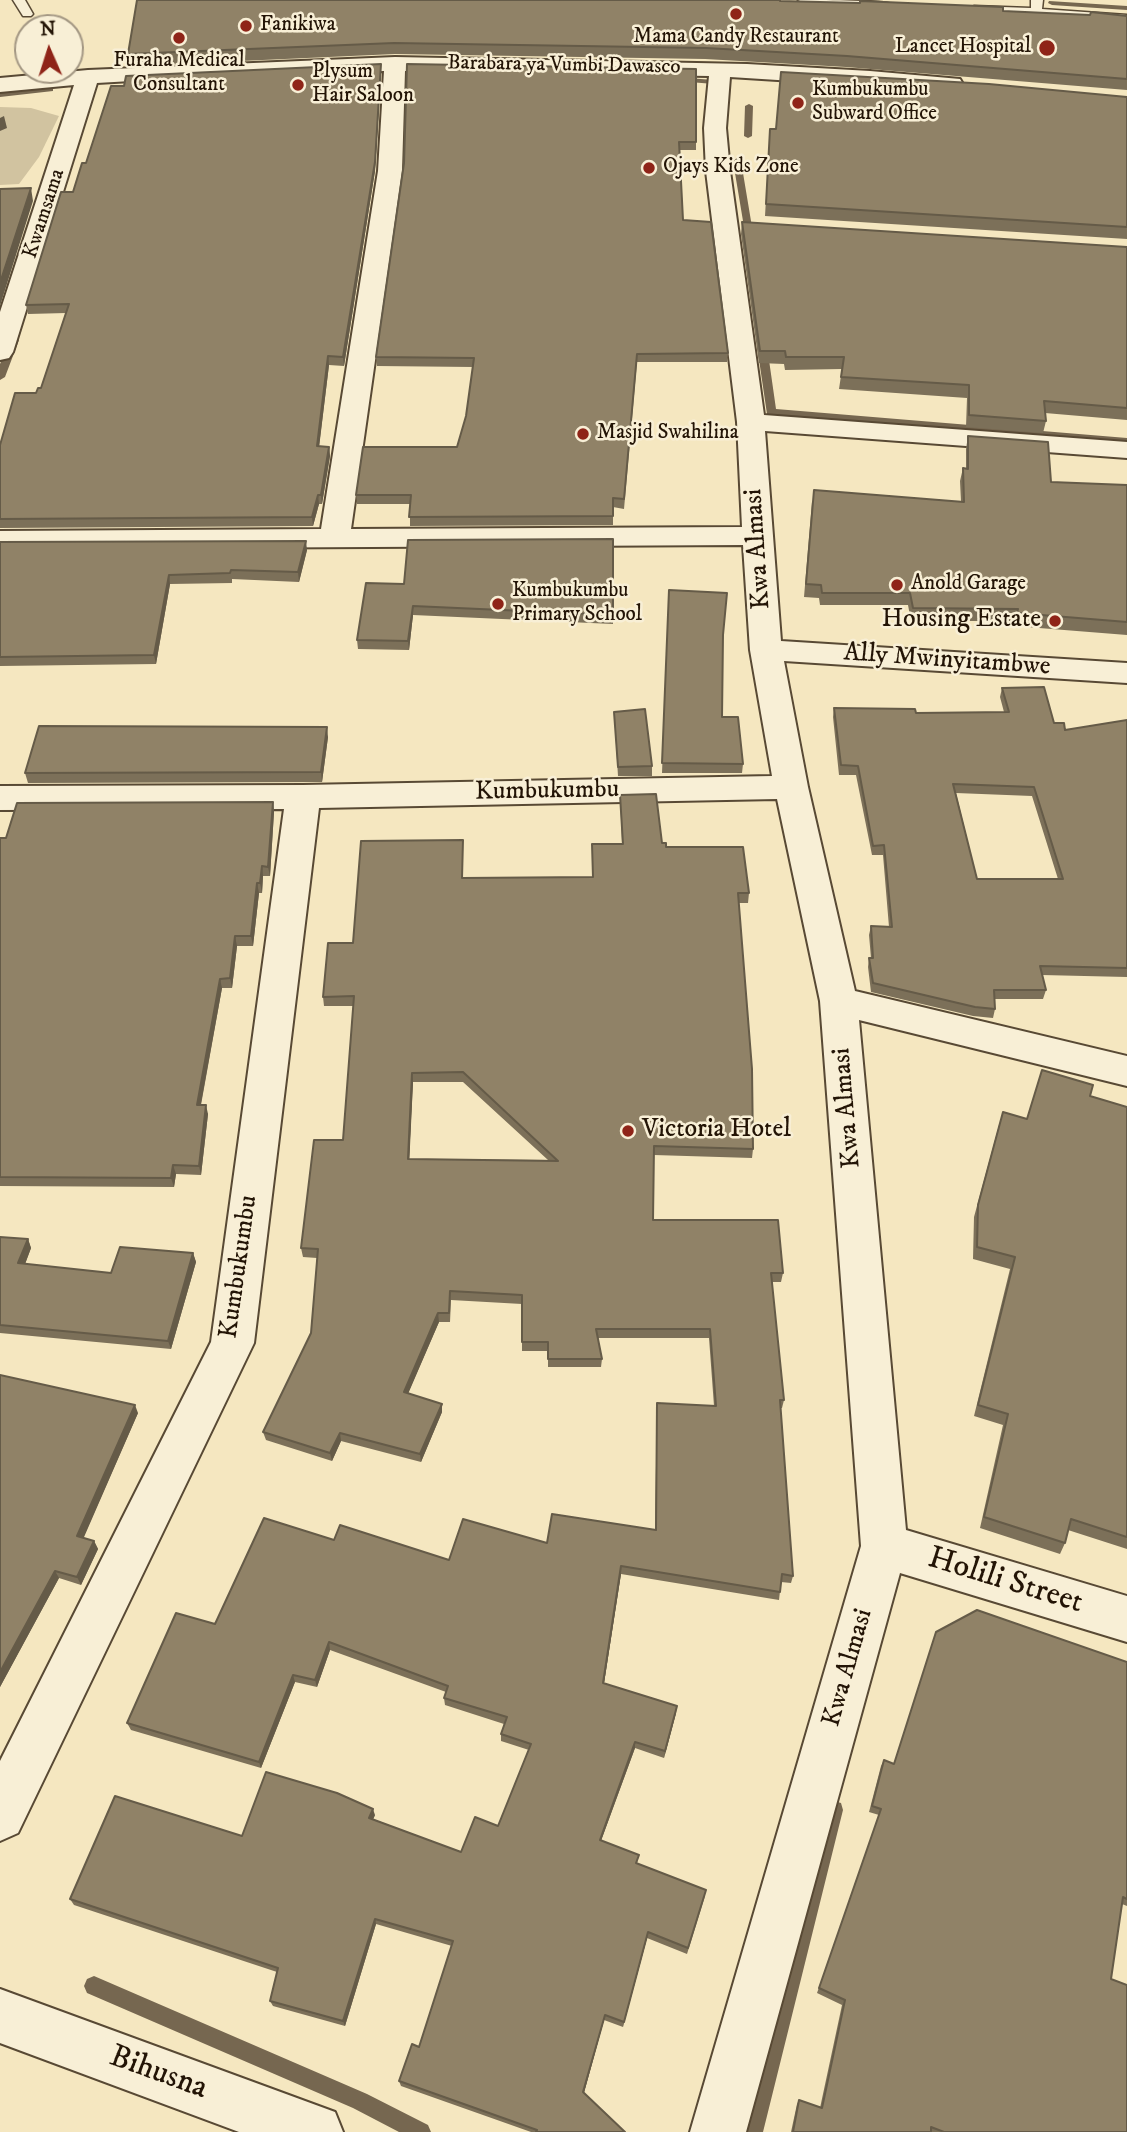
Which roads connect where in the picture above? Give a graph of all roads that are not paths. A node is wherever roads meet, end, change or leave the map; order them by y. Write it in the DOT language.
graph roads {
  1 [pos="19,0"];
  2 [pos="804,0"];
  3 [pos="900,5"];
  4 [pos="1036,6"];
  5 [pos="968,8"];
  6 [pos="27,14"];
  7 [pos="1127,18"];
  8 [pos="395,64"];
  9 [pos="720,70"];
  10 [pos="88,76"];
  11 [pos="0,85"];
  12 [pos="975,86"];
  13 [pos="0,352"];
  14 [pos="751,422"];
  15 [pos="1127,450"];
  16 [pos="758,536"];
  17 [pos="335,537"];
  18 [pos="0,540"];
  19 [pos="766,650"];
  20 [pos="1127,673"];
  21 [pos="791,787"];
  22 [pos="0,797"];
  23 [pos="303,797"];
  24 [pos="839,1001"];
  25 [pos="1127,1071"];
  26 [pos="884,1546"];
  27 [pos="1127,1619"];
  28 [pos="0,1815"];
  29 [pos="0,2016"];
  30 [pos="315,2132"];
  31 [pos="718,2132"];
  1 -- 6 [label="lane"];
  2 -- 3 [label="lane"];
  4 -- 5 [label="lane"];
  4 -- 7 [label="lane"];
  8 -- 9 [label="street, Barabara ya Vumbi Dawasco"];
  8 -- 10 [label="street, Barabara ya Vumbi Dawasco"];
  8 -- 17 [label="street"];
  9 -- 12 [label="street, Barabara ya Vumbi Dawasco"];
  9 -- 14 [label="street, Kwa Almasi"];
  10 -- 11 [label="street, Barabara ya Vumbi Dawasco"];
  10 -- 13 [label="street, Kwamsama"];
  14 -- 15 [label="street"];
  14 -- 16 [label="street, Kwa Almasi"];
  16 -- 17 [label="street"];
  16 -- 19 [label="street, Kwa Almasi"];
  17 -- 18 [label="street"];
  19 -- 20 [label="street, Ally Mwinyitambwe"];
  19 -- 21 [label="street, Kwa Almasi"];
  21 -- 23 [label="street, Kumbukumbu"];
  21 -- 24 [label="street, Kwa Almasi"];
  22 -- 23 [label="street, Kumbukumbu"];
  23 -- 28 [label="street, Kumbukumbu"];
  24 -- 25 [label="street"];
  24 -- 26 [label="street, Kwa Almasi"];
  26 -- 27 [label="street, Holili Street"];
  26 -- 31 [label="street, Kwa Almasi"];
  29 -- 30 [label="street, Bihusna"];
}
